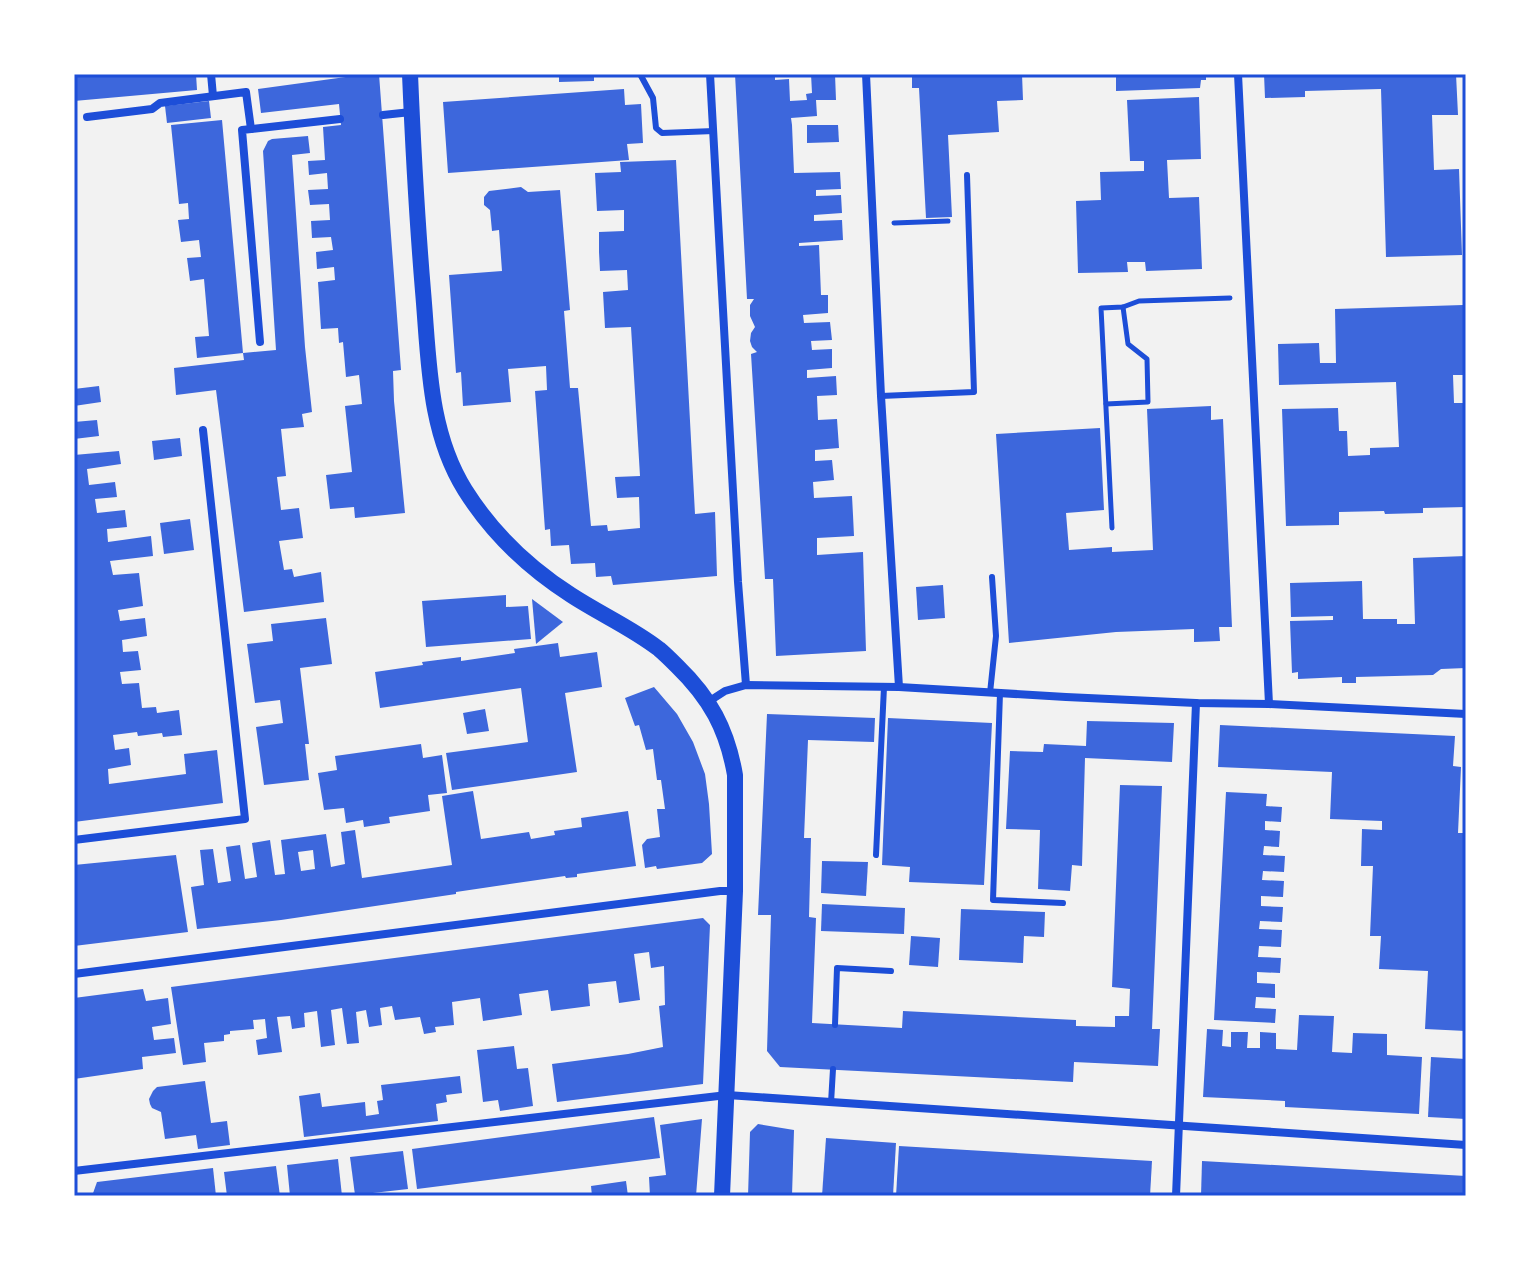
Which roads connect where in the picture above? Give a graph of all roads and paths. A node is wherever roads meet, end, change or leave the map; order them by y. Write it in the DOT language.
graph roads {
  1 [pos="211,74"];
  2 [pos="410,74"];
  3 [pos="640,74"];
  4 [pos="710,74"];
  5 [pos="866,74"];
  6 [pos="1238,74"];
  7 [pos="213,96"];
  8 [pos="411,112"];
  9 [pos="383,115"];
  10 [pos="87,117"];
  11 [pos="340,119"];
  12 [pos="251,129"];
  13 [pos="714,131"];
  14 [pos="967,175"];
  15 [pos="969,220"];
  16 [pos="873,225"];
  17 [pos="1248,298"];
  18 [pos="1123,307"];
  19 [pos="260,342"];
  20 [pos="881,396"];
  21 [pos="1106,404"];
  22 [pos="203,430"];
  23 [pos="1112,528"];
  24 [pos="992,577"];
  25 [pos="746,685"];
  26 [pos="884,687"];
  27 [pos="899,687"];
  28 [pos="995,693"];
  29 [pos="708,702"];
  30 [pos="1196,703"];
  31 [pos="1269,704"];
  32 [pos="1466,714"];
  33 [pos="74,840"];
  34 [pos="876,855"];
  35 [pos="735,891"];
  36 [pos="1063,903"];
  37 [pos="891,971"];
  38 [pos="74,974"];
  39 [pos="835,1025"];
  40 [pos="833,1069"];
  41 [pos="727,1095"];
  42 [pos="831,1103"];
  43 [pos="1179,1125"];
  44 [pos="1466,1145"];
  45 [pos="74,1171"];
  46 [pos="722,1196"];
  47 [pos="1176,1196"];
  1 -- 7 [label="street"];
  2 -- 8 [label="main road"];
  3 -- 13 [label="lane"];
  4 -- 13 [label="street"];
  5 -- 16 [label="street"];
  6 -- 17 [label="street"];
  7 -- 10 [label="street"];
  7 -- 12 [label="street"];
  8 -- 9 [label="street"];
  8 -- 29 [label="main road"];
  11 -- 12 [label="street"];
  12 -- 19 [label="street"];
  13 -- 25 [label="street"];
  14 -- 15 [label="lane"];
  15 -- 16 [label="path"];
  15 -- 20 [label="lane"];
  16 -- 20 [label="street"];
  17 -- 18 [label="path"];
  17 -- 31 [label="street"];
  18 -- 21 [label="path"];
  18 -- 21 [label="path"];
  20 -- 27 [label="street"];
  21 -- 23 [label="path"];
  22 -- 33 [label="street"];
  24 -- 28 [label="lane"];
  25 -- 26 [label="street"];
  25 -- 29 [label="street"];
  26 -- 27 [label="street"];
  26 -- 34 [label="lane"];
  27 -- 28 [label="street"];
  28 -- 30 [label="street"];
  28 -- 36 [label="lane"];
  29 -- 35 [label="main road"];
  30 -- 31 [label="street"];
  30 -- 43 [label="street"];
  31 -- 32 [label="street"];
  35 -- 38 [label="street"];
  35 -- 41 [label="main road"];
  37 -- 39 [label="lane"];
  40 -- 42 [label="lane"];
  41 -- 42 [label="street"];
  41 -- 45 [label="street"];
  41 -- 46 [label="main road"];
  42 -- 43 [label="street"];
  43 -- 44 [label="street"];
  43 -- 47 [label="street"];
}
